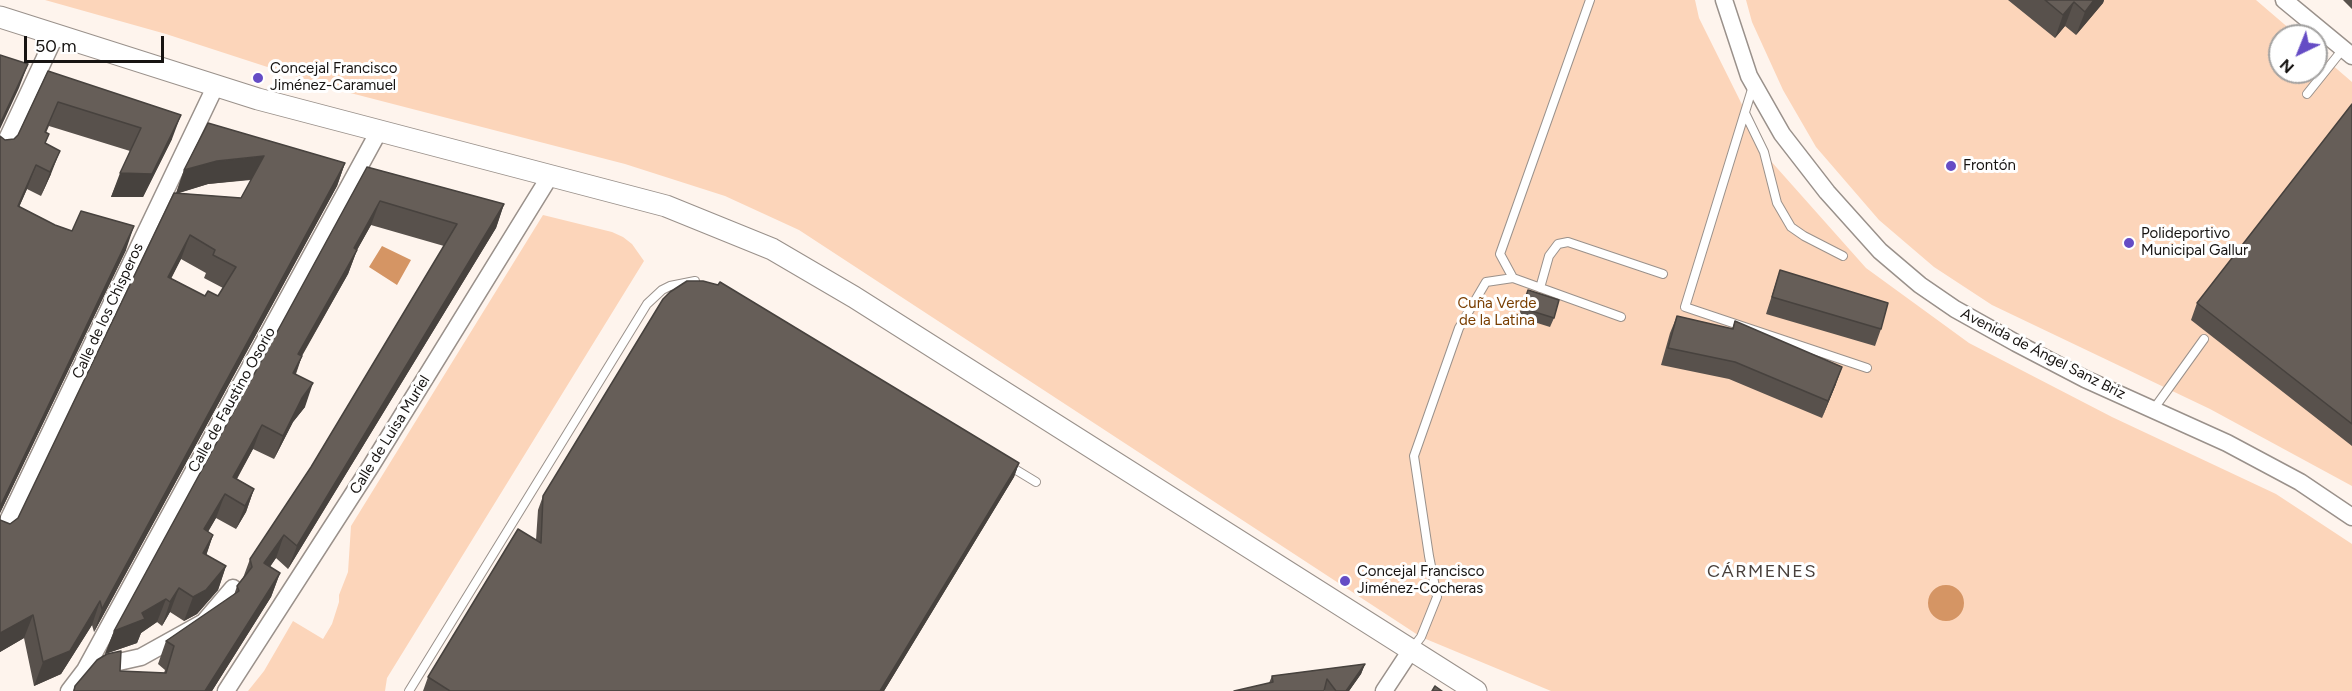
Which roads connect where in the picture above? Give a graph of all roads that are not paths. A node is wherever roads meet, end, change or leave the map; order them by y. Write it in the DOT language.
graph roads {
  1 [pos="1590,0"];
  2 [pos="1724,0"];
  3 [pos="2284,0"];
  4 [pos="0,17"];
  5 [pos="56,34"];
  6 [pos="2347,53"];
  7 [pos="1754,83"];
  8 [pos="216,85"];
  9 [pos="2307,94"];
  10 [pos="1745,113"];
  11 [pos="379,131"];
  12 [pos="0,154"];
  13 [pos="550,176"];
  14 [pos="1843,256"];
  15 [pos="1663,274"];
  16 [pos="1513,279"];
  17 [pos="700,281"];
  18 [pos="1540,288"];
  19 [pos="1621,317"];
  20 [pos="2204,339"];
  21 [pos="1867,368"];
  22 [pos="2152,410"];
  23 [pos="995,457"];
  24 [pos="1036,482"];
  25 [pos="2352,517"];
  26 [pos="0,537"];
  27 [pos="233,588"];
  28 [pos="1411,650"];
  29 [pos="85,670"];
  30 [pos="69,691"];
  31 [pos="226,691"];
  32 [pos="409,691"];
  33 [pos="1384,691"];
  34 [pos="1476,691"];
  1 -- 16 [label="lane"];
  2 -- 7 [label="street, Avenida de Ángel Sanz Briz"];
  3 -- 6 [label="street"];
  4 -- 5 [label="street"];
  5 -- 8 [label="street"];
  5 -- 12 [label="street"];
  6 -- 9 [label="lane"];
  7 -- 10 [label="lane"];
  7 -- 22 [label="street, Avenida de Ángel Sanz Briz"];
  8 -- 11 [label="street"];
  8 -- 26 [label="street, Calle de los Chisperos"];
  10 -- 14 [label="lane"];
  10 -- 21 [label="lane"];
  11 -- 13 [label="street"];
  11 -- 29 [label="street, Calle de Faustino Osorio"];
  13 -- 28 [label="street"];
  13 -- 31 [label="street, Calle de Luisa Muriel"];
  15 -- 18 [label="lane"];
  16 -- 18 [label="lane"];
  16 -- 28 [label="lane"];
  17 -- 32 [label="lane"];
  18 -- 19 [label="lane"];
  20 -- 22 [label="lane"];
  22 -- 25 [label="street, Avenida de Ángel Sanz Briz"];
  23 -- 24 [label="lane"];
  27 -- 29 [label="street"];
  28 -- 33 [label="street"];
  28 -- 34 [label="street"];
  29 -- 30 [label="street, Calle de Faustino Osorio"];
}
